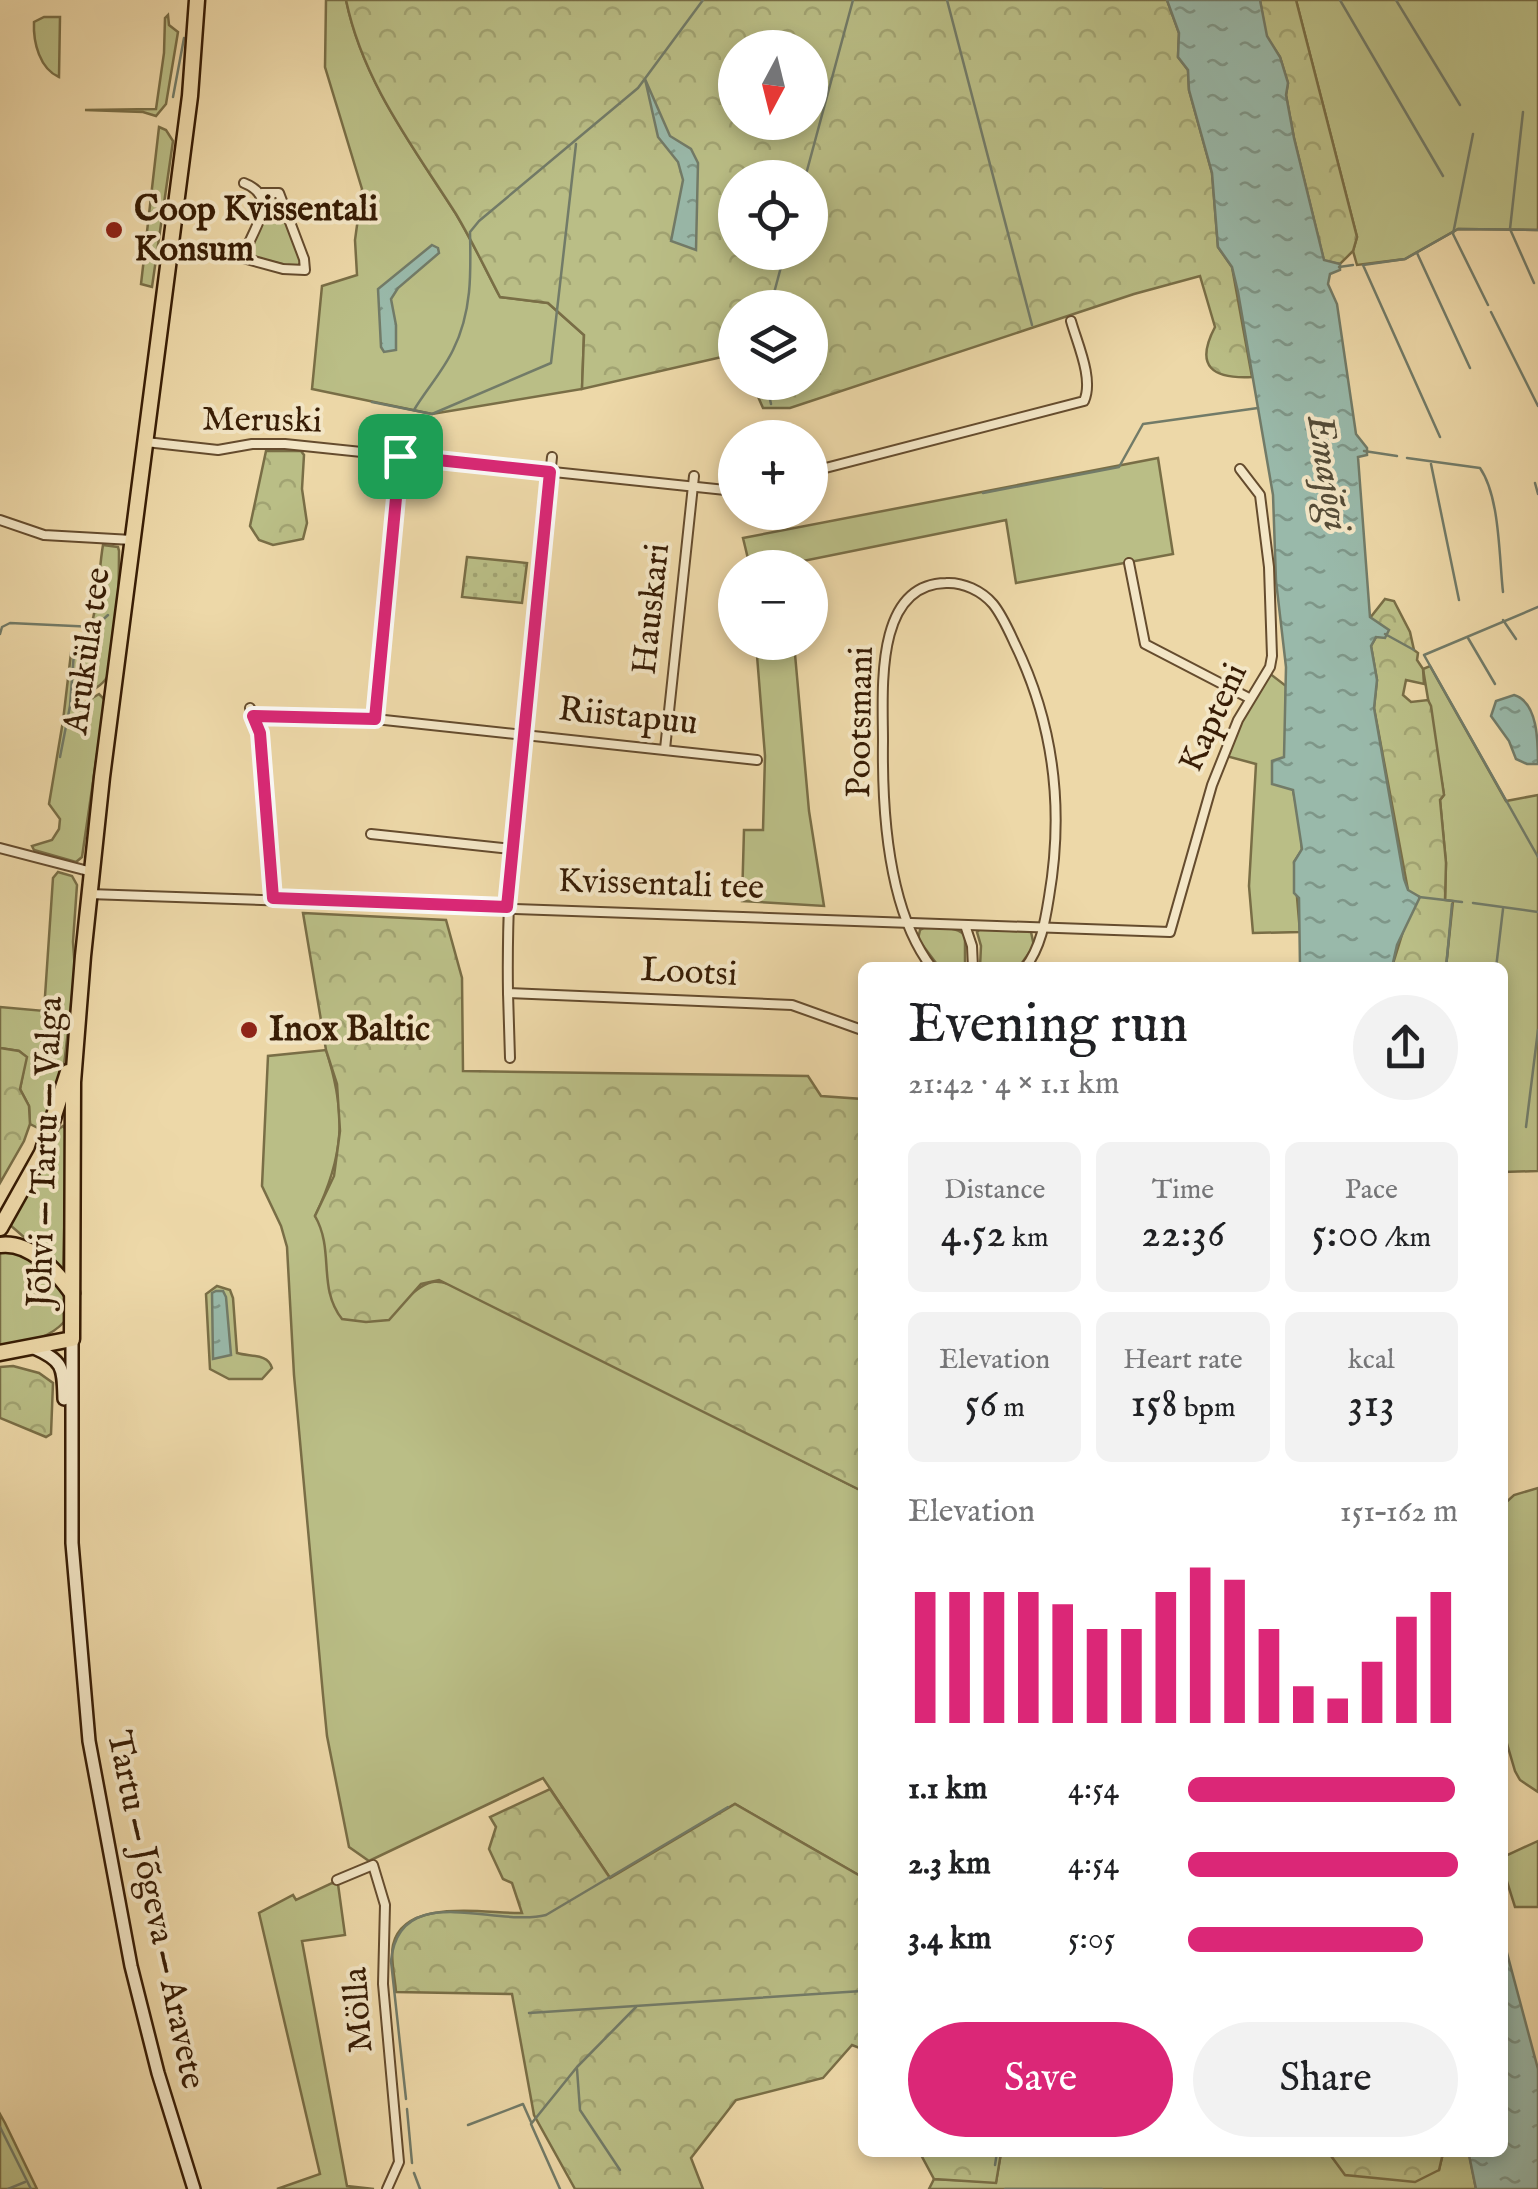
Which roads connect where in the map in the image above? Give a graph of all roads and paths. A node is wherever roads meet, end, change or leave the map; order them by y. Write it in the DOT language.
graph roads {
  1 [pos="197,0"];
  2 [pos="244,183"];
  3 [pos="262,194"];
  4 [pos="1071,321"];
  5 [pos="146,442"];
  6 [pos="400,456"];
  7 [pos="552,457"];
  8 [pos="828,467"];
  9 [pos="1240,469"];
  10 [pos="550,472"];
  11 [pos="694,476"];
  12 [pos="693,488"];
  13 [pos="718,490"];
  14 [pos="0,520"];
  15 [pos="133,540"];
  16 [pos="1128,563"];
  17 [pos="1249,698"];
  18 [pos="375,719"];
  19 [pos="523,734"];
  20 [pos="665,749"];
  21 [pos="757,760"];
  22 [pos="371,834"];
  23 [pos="0,848"];
  24 [pos="512,849"];
  25 [pos="92,872"];
  26 [pos="89,894"];
  27 [pos="273,898"];
  28 [pos="507,907"];
  29 [pos="905,922"];
  30 [pos="965,926"];
  31 [pos="1043,928"];
  32 [pos="1170,932"];
  33 [pos="927,962"];
  34 [pos="973,962"];
  35 [pos="1028,962"];
  36 [pos="508,992"];
  37 [pos="79,1007"];
  38 [pos="858,1029"];
  39 [pos="510,1058"];
  40 [pos="0,1228"];
  41 [pos="0,1245"];
  42 [pos="72,1293"];
  43 [pos="72,1339"];
  44 [pos="34,1348"];
  45 [pos="0,1353"];
  46 [pos="71,1456"];
  47 [pos="337,1880"];
  48 [pos="194,2189"];
  49 [pos="386,2189"];
  1 -- 5 [label="highway, Aruküla tee"];
  2 -- 3 [label="street"];
  3 -- 3 [label="street"];
  4 -- 8 [label="street"];
  5 -- 6 [label="street, Meruski"];
  5 -- 15 [label="highway, Aruküla tee"];
  6 -- 10 [label="street, Meruski"];
  6 -- 18 [label="street"];
  7 -- 10 [label="street"];
  9 -- 17 [label="street, Kapteni"];
  10 -- 12 [label="street, Meruski"];
  10 -- 19 [label="street"];
  11 -- 12 [label="street, Hauskari"];
  12 -- 13 [label="street, Meruski"];
  12 -- 20 [label="street, Hauskari"];
  14 -- 15 [label="street"];
  15 -- 25 [label="highway, Aruküla tee"];
  16 -- 17 [label="street"];
  17 -- 32 [label="street, Kapteni"];
  18 -- 19 [label="street, Riistapuu"];
  18 -- 27 [label="street, Riistapuu"];
  19 -- 20 [label="street, Riistapuu"];
  19 -- 24 [label="street"];
  20 -- 21 [label="street, Riistapuu"];
  22 -- 24 [label="street"];
  23 -- 25 [label="street"];
  24 -- 28 [label="street"];
  25 -- 26 [label="highway, Aruküla tee"];
  26 -- 27 [label="street, Kvissentali tee"];
  26 -- 37 [label="highway, Jõhvi — Tartu — Valga"];
  27 -- 28 [label="street, Kvissentali tee"];
  28 -- 29 [label="street, Kvissentali tee"];
  28 -- 36 [label="street"];
  29 -- 30 [label="street, Kvissentali tee"];
  29 -- 31 [label="street, Pootsmani"];
  29 -- 33 [label="street"];
  30 -- 31 [label="street, Kvissentali tee"];
  30 -- 34 [label="street"];
  31 -- 32 [label="street, Kvissentali tee"];
  31 -- 35 [label="street"];
  36 -- 38 [label="street, Lootsi"];
  36 -- 39 [label="street"];
  37 -- 40 [label="highway"];
  37 -- 42 [label="highway, Jõhvi — Tartu — Valga"];
  41 -- 42 [label="highway"];
  42 -- 43 [label="highway, Jõhvi — Tartu — Valga"];
  43 -- 44 [label="highway, Jõhvi — Tartu — Valga"];
  43 -- 46 [label="main road, Tartu — Jõgeva — Aravete"];
  44 -- 45 [label="highway, Jõhvi — Tartu — Valga"];
  44 -- 46 [label="main road"];
  46 -- 48 [label="main road, Tartu — Jõgeva — Aravete"];
  47 -- 49 [label="street, Mölla"];
}
